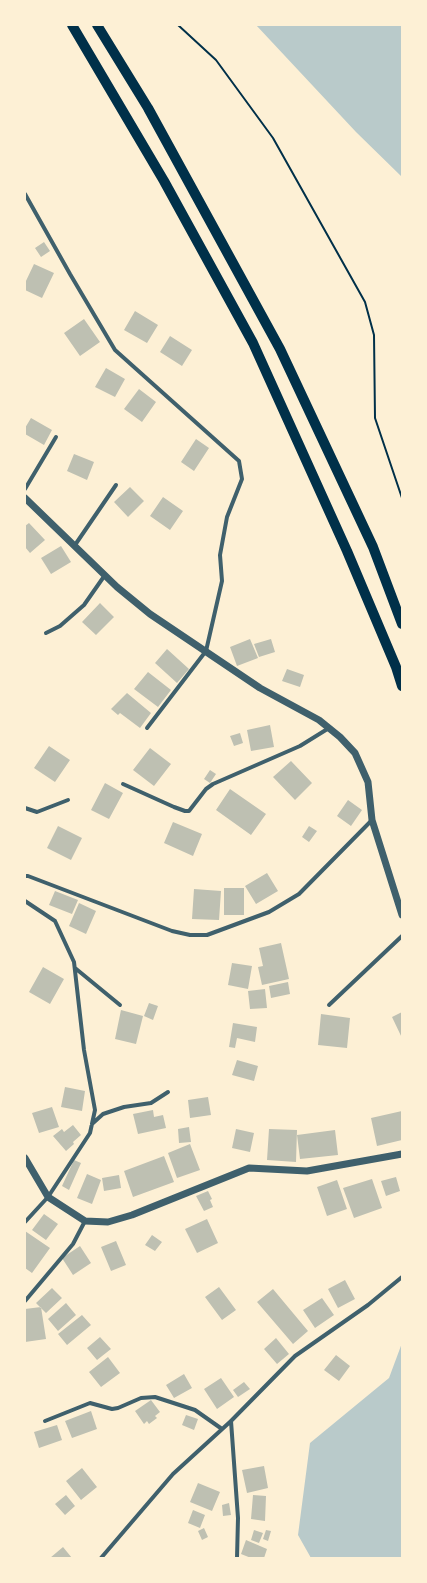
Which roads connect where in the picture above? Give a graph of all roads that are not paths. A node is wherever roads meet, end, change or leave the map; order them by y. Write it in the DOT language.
graph roads {
  1 [pos="72,25"];
  2 [pos="97,25"];
  3 [pos="25,194"];
  4 [pos="56,437"];
  5 [pos="116,485"];
  6 [pos="25,489"];
  7 [pos="25,498"];
  8 [pos="75,545"];
  9 [pos="105,575"];
  10 [pos="402,624"];
  11 [pos="46,633"];
  12 [pos="206,651"];
  13 [pos="402,686"];
  14 [pos="147,728"];
  15 [pos="329,728"];
  16 [pos="123,784"];
  17 [pos="68,800"];
  18 [pos="25,808"];
  19 [pos="372,820"];
  20 [pos="25,876"];
  21 [pos="25,901"];
  22 [pos="402,915"];
  23 [pos="402,936"];
  24 [pos="74,968"];
  25 [pos="120,1004"];
  26 [pos="329,1005"];
  27 [pos="168,1092"];
  28 [pos="92,1125"];
  29 [pos="402,1154"];
  30 [pos="25,1158"];
  31 [pos="48,1196"];
  32 [pos="85,1221"];
  33 [pos="25,1222"];
  34 [pos="402,1277"];
  35 [pos="25,1301"];
  36 [pos="45,1420"];
  37 [pos="230,1421"];
  38 [pos="222,1429"];
  39 [pos="101,1558"];
  40 [pos="237,1558"];
  1 -- 13 [label="highway"];
  2 -- 10 [label="highway"];
  3 -- 12 [label="street"];
  4 -- 6 [label="street"];
  5 -- 8 [label="street"];
  7 -- 8 [label="street"];
  8 -- 9 [label="street"];
  9 -- 11 [label="street"];
  9 -- 12 [label="street"];
  12 -- 14 [label="street"];
  12 -- 15 [label="street"];
  15 -- 16 [label="street"];
  15 -- 19 [label="street"];
  17 -- 18 [label="street"];
  19 -- 20 [label="street"];
  19 -- 22 [label="street"];
  21 -- 24 [label="street"];
  23 -- 26 [label="street"];
  24 -- 25 [label="street"];
  24 -- 28 [label="street"];
  27 -- 28 [label="street"];
  28 -- 31 [label="street"];
  29 -- 32 [label="street"];
  30 -- 31 [label="street"];
  31 -- 32 [label="street"];
  31 -- 33 [label="street"];
  32 -- 35 [label="street"];
  34 -- 37 [label="street"];
  36 -- 38 [label="street"];
  37 -- 38 [label="street"];
  37 -- 40 [label="street"];
  38 -- 39 [label="street"];
}
